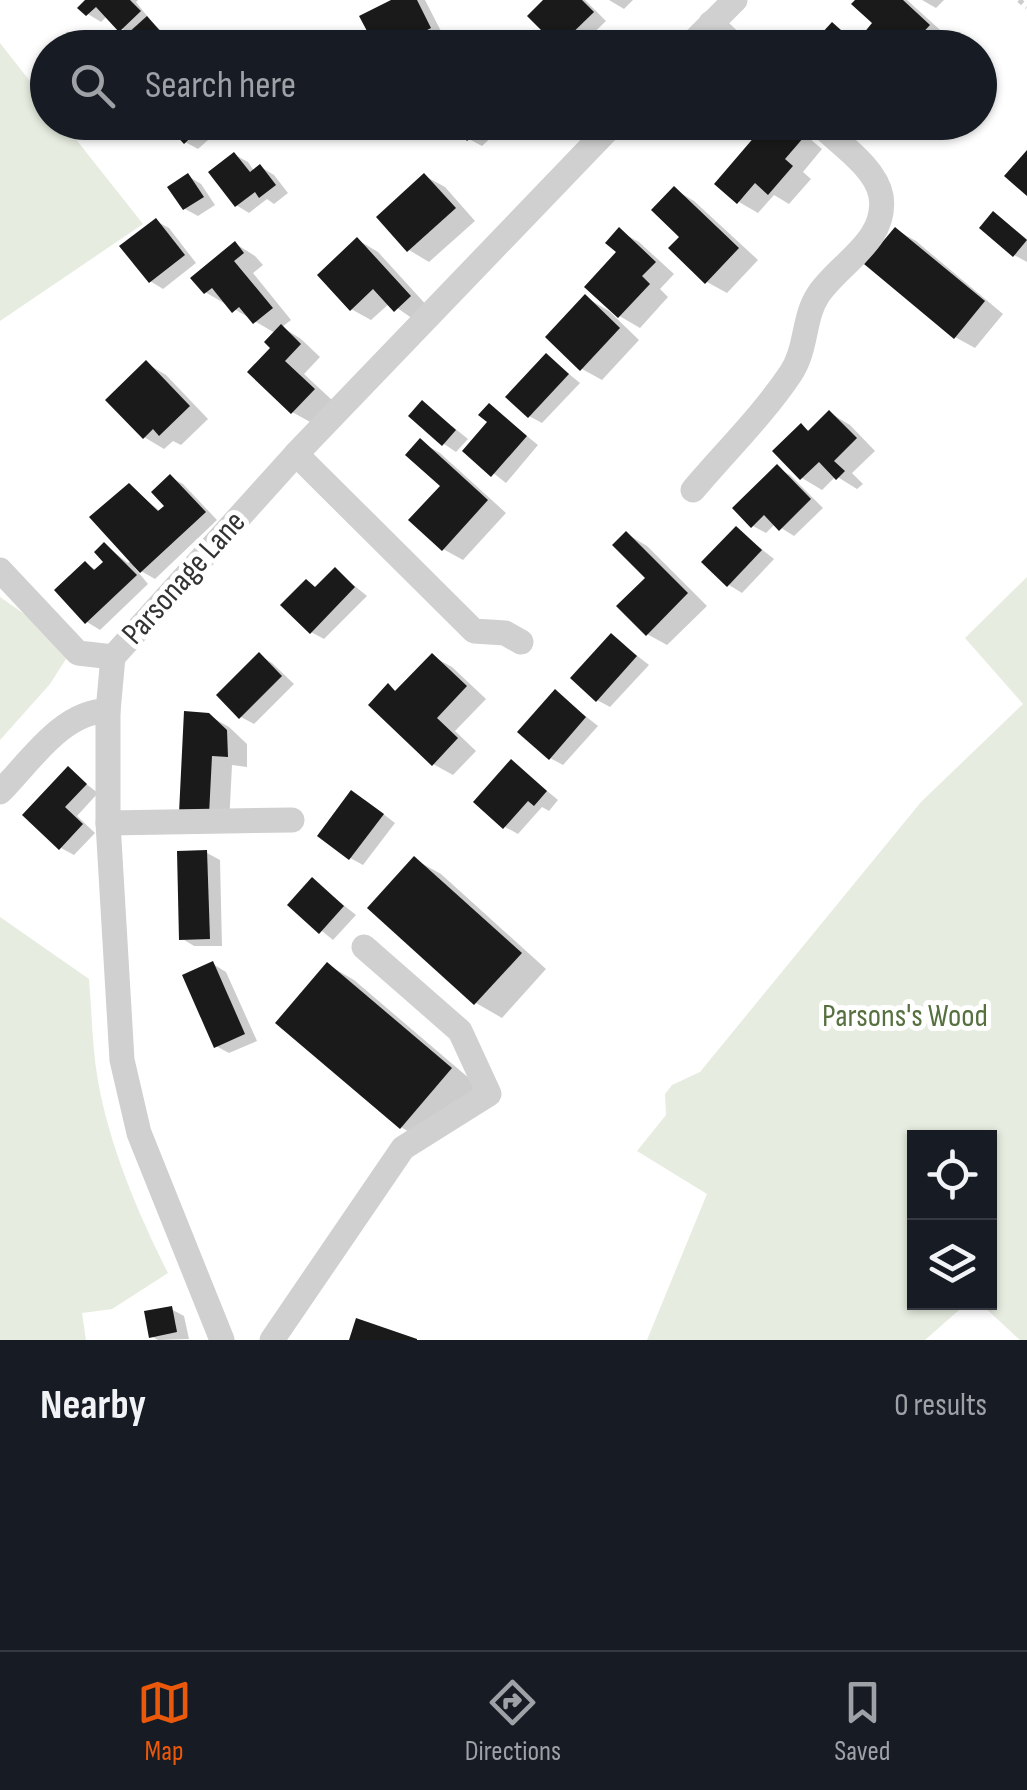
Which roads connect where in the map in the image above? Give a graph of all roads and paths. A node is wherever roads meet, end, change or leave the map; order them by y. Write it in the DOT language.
graph roads {
  1 [pos="735,0"];
  2 [pos="1019,0"];
  3 [pos="1027,7"];
  4 [pos="711,22"];
  5 [pos="704,30"];
  6 [pos="719,30"];
  7 [pos="598,140"];
  8 [pos="834,140"];
  9 [pos="296,454"];
  10 [pos="693,490"];
  11 [pos="0,570"];
  12 [pos="521,642"];
  13 [pos="113,657"];
  14 [pos="108,711"];
  15 [pos="0,792"];
  16 [pos="292,820"];
  17 [pos="108,823"];
  18 [pos="364,946"];
  19 [pos="222,1340"];
  20 [pos="272,1340"];
  1 -- 4 [label="street"];
  2 -- 3 [label="path"];
  4 -- 5 [label="street"];
  4 -- 6 [label="street"];
  7 -- 9 [label="street, Parsonage Lane"];
  8 -- 10 [label="street"];
  9 -- 12 [label="street"];
  9 -- 13 [label="street, Parsonage Lane"];
  11 -- 13 [label="street"];
  13 -- 14 [label="street, Parsonage Lane"];
  14 -- 15 [label="street"];
  14 -- 17 [label="street, Parsonage Lane"];
  16 -- 17 [label="street"];
  17 -- 19 [label="street, Parsonage Lane"];
  18 -- 20 [label="street"];
}
